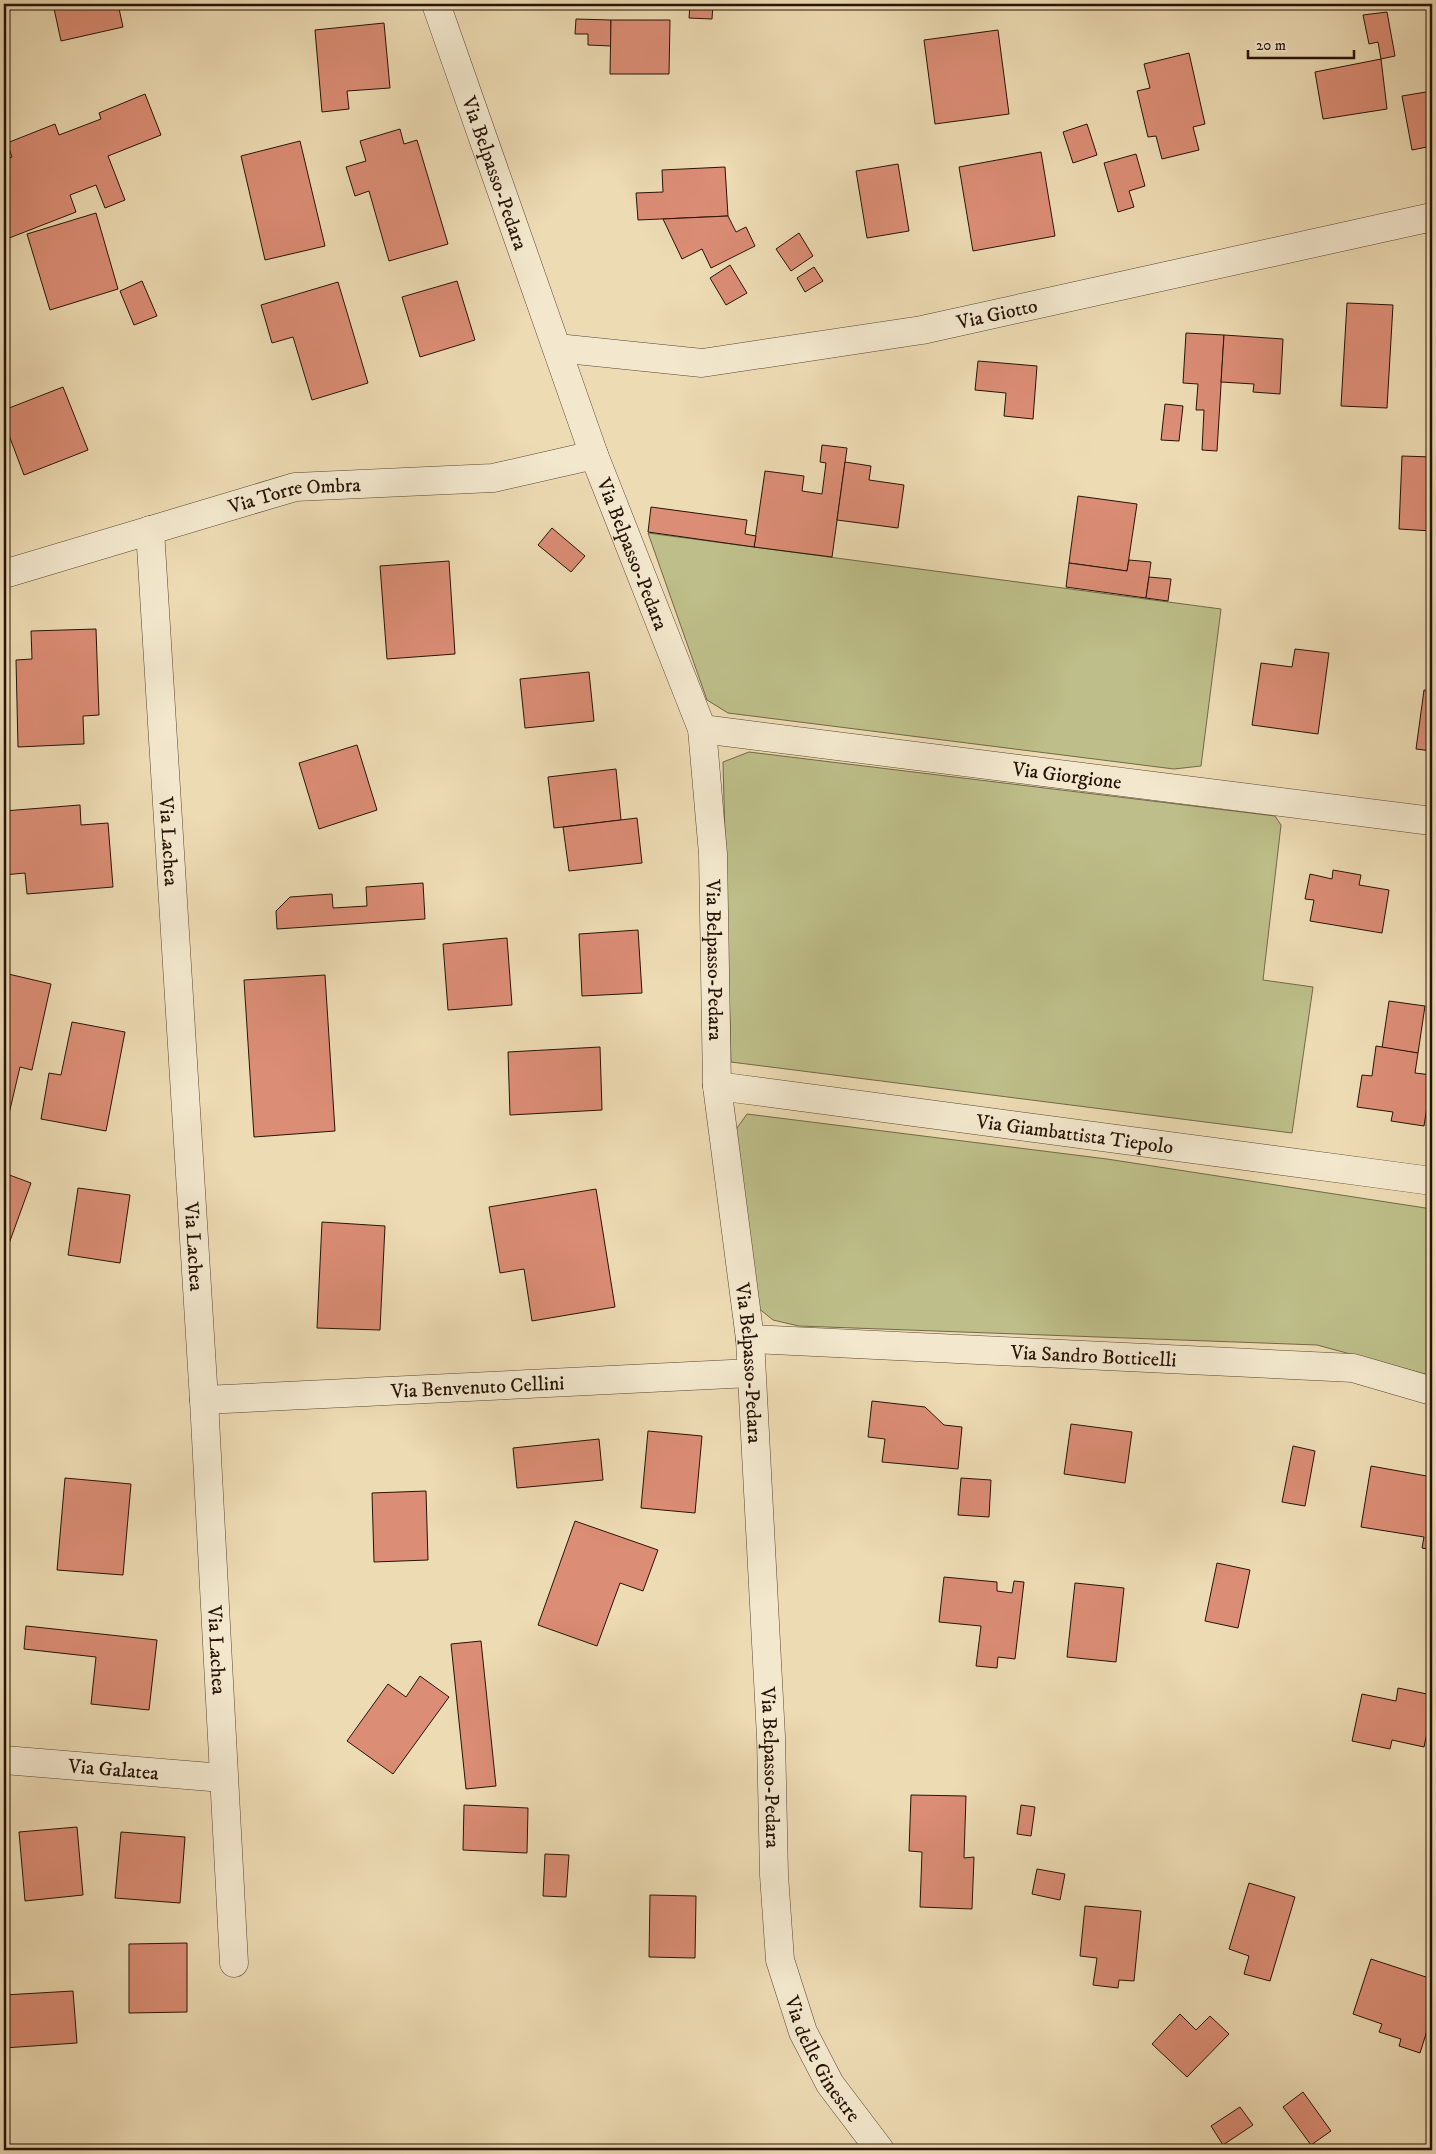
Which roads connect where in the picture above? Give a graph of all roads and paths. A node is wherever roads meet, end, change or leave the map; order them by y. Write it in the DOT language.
graph roads {
  1 [pos="436,4"];
  2 [pos="1432,217"];
  3 [pos="557,348"];
  4 [pos="594,454"];
  5 [pos="150,530"];
  6 [pos="4,574"];
  7 [pos="702,729"];
  8 [pos="1432,821"];
  9 [pos="717,1086"];
  10 [pos="1432,1181"];
  11 [pos="750,1339"];
  12 [pos="751,1373"];
  13 [pos="1432,1391"];
  14 [pos="204,1400"];
  15 [pos="4,1760"];
  16 [pos="223,1778"];
  17 [pos="780,1960"];
  18 [pos="234,1963"];
  19 [pos="880,2150"];
  1 -- 3 [label="street, Via Belpasso-Pedara"];
  2 -- 3 [label="street, Via Giotto"];
  3 -- 4 [label="street, Via Belpasso-Pedara"];
  4 -- 5 [label="street, Via Torre Ombra"];
  4 -- 7 [label="street, Via Belpasso-Pedara"];
  5 -- 6 [label="street, Via Torre Ombra"];
  5 -- 14 [label="street, Via Lachea"];
  7 -- 8 [label="street, Via Giorgione"];
  7 -- 9 [label="street, Via Belpasso-Pedara"];
  9 -- 10 [label="street, Via Giambattista Tiepolo"];
  9 -- 11 [label="street, Via Belpasso-Pedara"];
  11 -- 12 [label="street, Via Belpasso-Pedara"];
  11 -- 13 [label="street, Via Sandro Botticelli"];
  12 -- 14 [label="street, Via Benvenuto Cellini"];
  12 -- 17 [label="street, Via Belpasso-Pedara"];
  14 -- 16 [label="street, Via Lachea"];
  15 -- 16 [label="street, Via Galatea"];
  16 -- 18 [label="street, Via Lachea"];
  17 -- 19 [label="street, Via delle Ginestre"];
}
